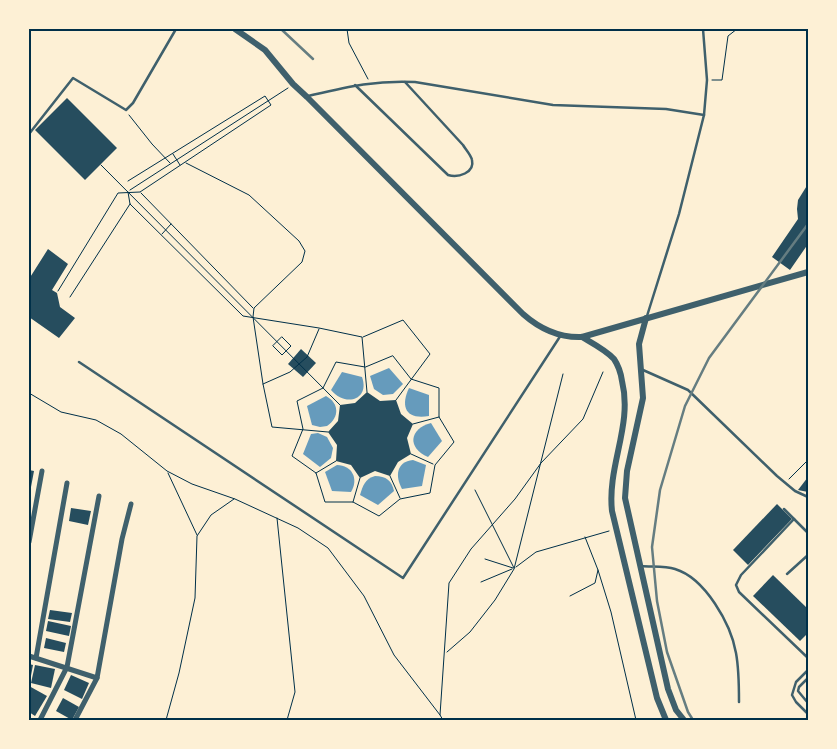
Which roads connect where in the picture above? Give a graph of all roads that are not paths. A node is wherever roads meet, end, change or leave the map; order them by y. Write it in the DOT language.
graph roads {
  1 [pos="176,29"];
  2 [pos="235,29"];
  3 [pos="703,29"];
  4 [pos="405,81"];
  5 [pos="355,85"];
  6 [pos="307,97"];
  7 [pos="704,115"];
  8 [pos="29,134"];
  9 [pos="808,272"];
  10 [pos="646,318"];
  11 [pos="561,335"];
  12 [pos="582,337"];
  13 [pos="79,362"];
  14 [pos="640,369"];
  15 [pos="42,471"];
  16 [pos="67,483"];
  17 [pos="99,496"];
  18 [pos="808,497"];
  19 [pos="131,504"];
  20 [pos="784,509"];
  21 [pos="794,519"];
  22 [pos="808,533"];
  23 [pos="29,542"];
  24 [pos="808,555"];
  25 [pos="640,566"];
  26 [pos="787,574"];
  27 [pos="29,656"];
  28 [pos="36,658"];
  29 [pos="808,658"];
  30 [pos="66,668"];
  31 [pos="808,670"];
  32 [pos="97,678"];
  33 [pos="808,678"];
  34 [pos="739,702"];
  35 [pos="808,702"];
  36 [pos="808,714"];
  37 [pos="40,720"];
  38 [pos="75,720"];
  39 [pos="666,720"];
  40 [pos="684,720"];
  1 -- 8 [label="lane"];
  2 -- 6 [label="street"];
  3 -- 7 [label="lane"];
  4 -- 5 [label="lane"];
  4 -- 5 [label="lane"];
  4 -- 7 [label="lane"];
  5 -- 6 [label="lane"];
  6 -- 11 [label="street"];
  7 -- 10 [label="lane"];
  9 -- 10 [label="street"];
  10 -- 12 [label="street"];
  10 -- 14 [label="street"];
  11 -- 12 [label="street"];
  11 -- 13 [label="lane"];
  12 -- 39 [label="street"];
  14 -- 18 [label="lane"];
  14 -- 25 [label="street"];
  15 -- 23 [label="street"];
  16 -- 28 [label="street"];
  17 -- 30 [label="street"];
  19 -- 32 [label="street"];
  20 -- 21 [label="lane"];
  21 -- 22 [label="lane"];
  21 -- 29 [label="lane"];
  24 -- 26 [label="lane"];
  25 -- 34 [label="lane"];
  25 -- 40 [label="street"];
  27 -- 28 [label="street"];
  28 -- 30 [label="street"];
  30 -- 32 [label="street"];
  30 -- 37 [label="street"];
  31 -- 36 [label="lane"];
  32 -- 38 [label="street"];
  33 -- 35 [label="lane"];
}
